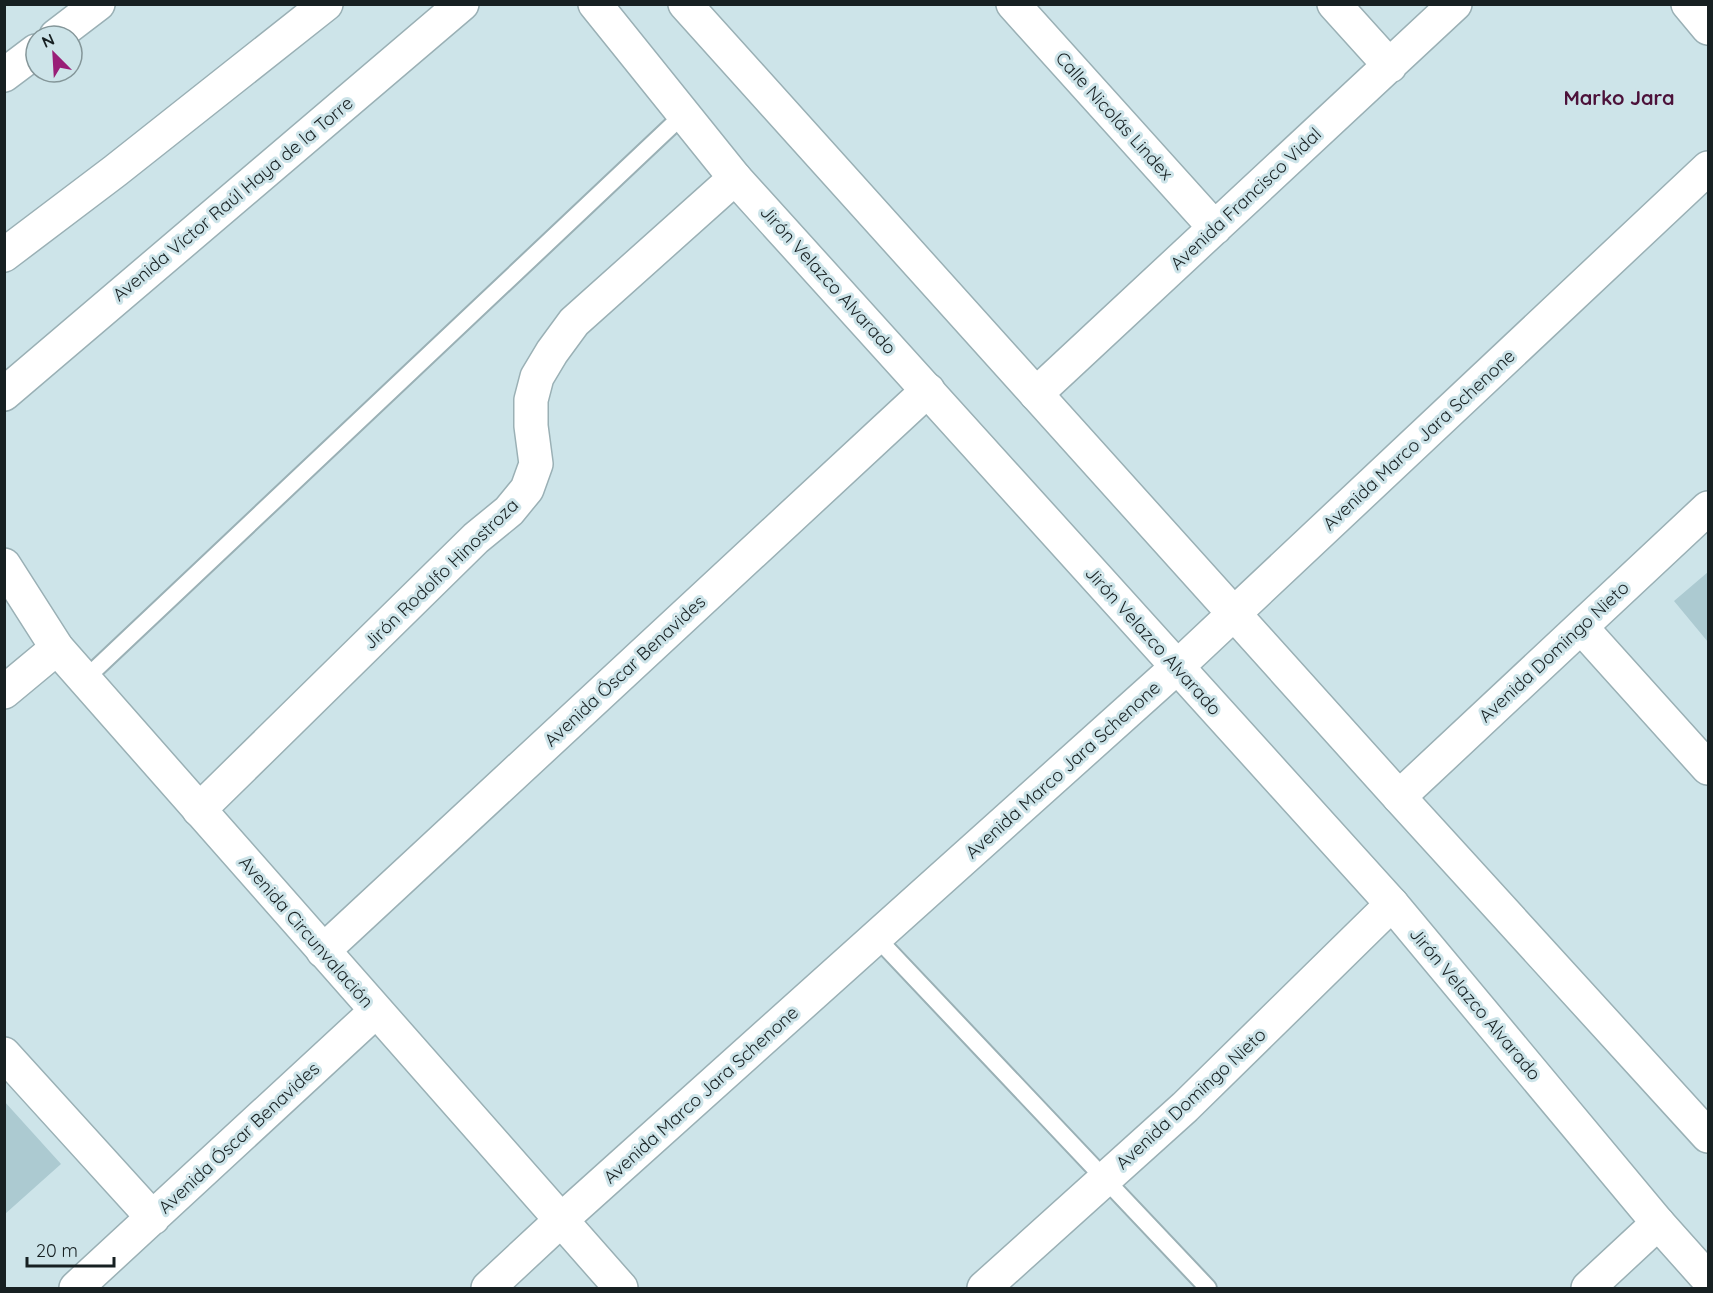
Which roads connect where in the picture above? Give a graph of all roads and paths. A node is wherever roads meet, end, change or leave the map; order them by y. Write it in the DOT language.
graph roads {
  1 [pos="98,4"];
  2 [pos="326,4"];
  3 [pos="462,4"];
  4 [pos="595,4"];
  5 [pos="685,4"];
  6 [pos="1334,4"];
  7 [pos="1455,4"];
  8 [pos="1688,4"];
  9 [pos="1029,10"];
  10 [pos="72,24"];
  11 [pos="1708,28"];
  12 [pos="24,60"];
  13 [pos="1390,66"];
  14 [pos="4,75"];
  15 [pos="684,114"];
  16 [pos="1708,168"];
  17 [pos="735,178"];
  18 [pos="1215,228"];
  19 [pos="4,255"];
  20 [pos="928,390"];
  21 [pos="4,394"];
  22 [pos="1036,394"];
  23 [pos="1708,508"];
  24 [pos="4,565"];
  25 [pos="1235,613"];
  26 [pos="1581,627"];
  27 [pos="57,648"];
  28 [pos="1176,668"];
  29 [pos="85,679"];
  30 [pos="4,692"];
  31 [pos="1708,768"];
  32 [pos="1399,797"];
  33 [pos="200,810"];
  34 [pos="1392,904"];
  35 [pos="876,938"];
  36 [pos="323,951"];
  37 [pos="376,1011"];
  38 [pos="4,1054"];
  39 [pos="1708,1136"];
  40 [pos="1106,1179"];
  41 [pos="153,1218"];
  42 [pos="560,1221"];
  43 [pos="1658,1223"];
  44 [pos="1708,1279"];
  45 [pos="76,1288"];
  46 [pos="488,1288"];
  47 [pos="621,1288"];
  48 [pos="984,1288"];
  49 [pos="1208,1288"];
  50 [pos="1588,1288"];
  1 -- 10 [label="street"];
  2 -- 19 [label="street"];
  3 -- 21 [label="street, Avenida Víctor Raúl Haya de la Torre"];
  4 -- 15 [label="street, Jirón Velazco Alvarado"];
  5 -- 22 [label="street"];
  6 -- 13 [label="street"];
  7 -- 13 [label="street, Avenida Francisco Vidal"];
  8 -- 11 [label="street"];
  9 -- 18 [label="street, Calle Nicolás Lindex"];
  12 -- 14 [label="street"];
  13 -- 18 [label="street, Avenida Francisco Vidal"];
  15 -- 17 [label="street, Jirón Velazco Alvarado"];
  15 -- 29 [label="lane"];
  16 -- 25 [label="street, Avenida Marco Jara Schenone"];
  17 -- 20 [label="street, Jirón Velazco Alvarado"];
  17 -- 33 [label="street, Jirón Rodolfo Hinostroza"];
  18 -- 22 [label="street, Avenida Francisco Vidal"];
  20 -- 28 [label="street, Jirón Velazco Alvarado"];
  20 -- 36 [label="street, Avenida Óscar Benavides"];
  22 -- 25 [label="street"];
  23 -- 26 [label="street, Avenida Domingo Nieto"];
  24 -- 27 [label="street, Avenida Circunvalación"];
  25 -- 28 [label="street, Avenida Marco Jara Schenone"];
  25 -- 32 [label="street"];
  26 -- 31 [label="street"];
  26 -- 32 [label="street, Avenida Domingo Nieto"];
  27 -- 29 [label="street, Avenida Circunvalación"];
  27 -- 30 [label="street"];
  28 -- 34 [label="street, Jirón Velazco Alvarado"];
  28 -- 35 [label="street, Avenida Marco Jara Schenone"];
  29 -- 33 [label="street, Avenida Circunvalación"];
  32 -- 39 [label="street"];
  33 -- 36 [label="street, Avenida Circunvalación"];
  34 -- 40 [label="street, Avenida Domingo Nieto"];
  34 -- 43 [label="street, Jirón Velazco Alvarado"];
  35 -- 40 [label="lane"];
  35 -- 42 [label="street, Avenida Marco Jara Schenone"];
  36 -- 37 [label="street, Avenida Circunvalación"];
  37 -- 41 [label="street, Avenida Óscar Benavides"];
  37 -- 42 [label="street, Avenida Circunvalación"];
  38 -- 41 [label="street"];
  40 -- 48 [label="street, Avenida Domingo Nieto"];
  40 -- 49 [label="lane"];
  41 -- 45 [label="street, Avenida Óscar Benavides"];
  42 -- 46 [label="street, Avenida Marco Jara Schenone"];
  42 -- 47 [label="street, Avenida Circunvalación"];
  43 -- 44 [label="street, Jirón Velazco Alvarado"];
  43 -- 50 [label="street"];
}
